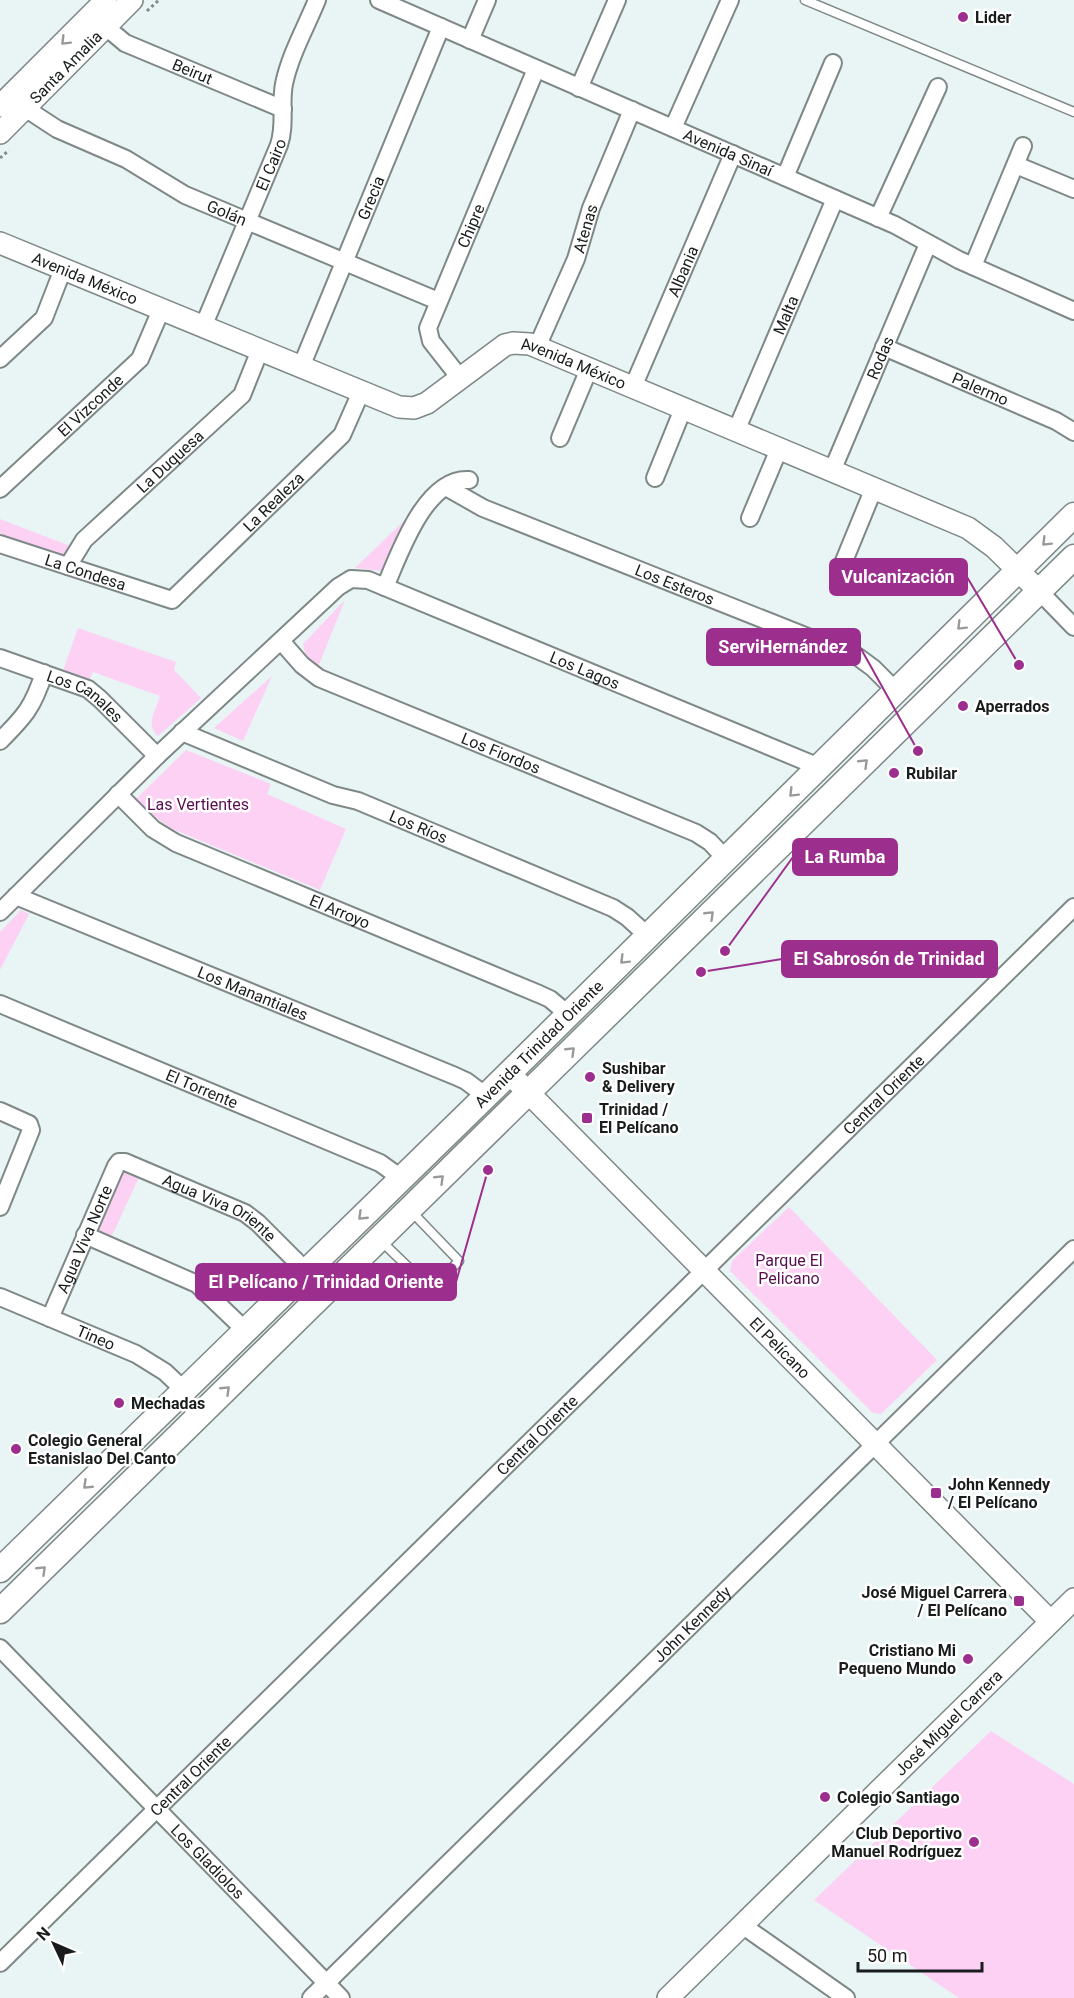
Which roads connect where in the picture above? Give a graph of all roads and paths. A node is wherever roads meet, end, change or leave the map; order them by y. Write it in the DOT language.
graph roads {
  1 [pos="106,0"];
  2 [pos="132,0"];
  3 [pos="317,0"];
  4 [pos="379,0"];
  5 [pos="487,0"];
  6 [pos="617,0"];
  7 [pos="730,0"];
  8 [pos="805,0"];
  9 [pos="105,27"];
  10 [pos="441,27"];
  11 [pos="470,40"];
  12 [pos="833,63"];
  13 [pos="536,69"];
  14 [pos="938,87"];
  15 [pos="579,88"];
  16 [pos="0,106"];
  17 [pos="25,108"];
  18 [pos="283,109"];
  19 [pos="632,110"];
  20 [pos="1074,112"];
  21 [pos="673,128"];
  22 [pos="0,133"];
  23 [pos="1023,146"];
  24 [pos="733,154"];
  25 [pos="1016,165"];
  26 [pos="785,177"];
  27 [pos="1074,189"];
  28 [pos="835,198"];
  29 [pos="878,218"];
  30 [pos="247,221"];
  31 [pos="0,243"];
  32 [pos="928,244"];
  33 [pos="344,262"];
  34 [pos="973,266"];
  35 [pos="63,269"];
  36 [pos="438,301"];
  37 [pos="161,310"];
  38 [pos="1074,311"];
  39 [pos="203,327"];
  40 [pos="537,347"];
  41 [pos="884,347"];
  42 [pos="260,350"];
  43 [pos="0,359"];
  44 [pos="301,367"];
  45 [pos="589,369"];
  46 [pos="459,378"];
  47 [pos="633,387"];
  48 [pos="361,392"];
  49 [pos="683,409"];
  50 [pos="736,430"];
  51 [pos="1074,432"];
  52 [pos="560,438"];
  53 [pos="779,449"];
  54 [pos="831,471"];
  55 [pos="655,478"];
  56 [pos="469,480"];
  57 [pos="446,487"];
  58 [pos="874,488"];
  59 [pos="0,489"];
  60 [pos="1074,515"];
  61 [pos="750,518"];
  62 [pos="0,544"];
  63 [pos="1074,557"];
  64 [pos="844,561"];
  65 [pos="69,566"];
  66 [pos="1018,570"];
  67 [pos="385,587"];
  68 [pos="1039,591"];
  69 [pos="172,600"];
  70 [pos="1074,627"];
  71 [pos="281,641"];
  72 [pos="0,658"];
  73 [pos="44,673"];
  74 [pos="896,691"];
  75 [pos="182,732"];
  76 [pos="0,741"];
  77 [pos="157,756"];
  78 [pos="819,767"];
  79 [pos="118,794"];
  80 [pos="726,859"];
  81 [pos="16,896"];
  82 [pos="1074,907"];
  83 [pos="0,912"];
  84 [pos="648,936"];
  85 [pos="0,1004"];
  86 [pos="569,1015"];
  87 [pos="510,1073"];
  88 [pos="529,1092"];
  89 [pos="486,1096"];
  90 [pos="0,1111"];
  91 [pos="119,1162"];
  92 [pos="401,1178"];
  93 [pos="0,1207"];
  94 [pos="409,1210"];
  95 [pos="86,1235"];
  96 [pos="379,1239"];
  97 [pos="1074,1249"];
  98 [pos="704,1270"];
  99 [pos="306,1271"];
  100 [pos="0,1297"];
  101 [pos="50,1318"];
  102 [pos="245,1330"];
  103 [pos="184,1390"];
  104 [pos="876,1444"];
  105 [pos="0,1570"];
  106 [pos="1074,1599"];
  107 [pos="0,1611"];
  108 [pos="1050,1621"];
  109 [pos="0,1648"];
  110 [pos="157,1809"];
  111 [pos="742,1925"];
  112 [pos="0,1963"];
  113 [pos="326,1983"];
  114 [pos="311,1998"];
  115 [pos="341,1998"];
  116 [pos="668,1998"];
  117 [pos="846,1998"];
  1 -- 16 [label="street, Santa Amalia, one-way"];
  2 -- 9 [label="street, Santa Amalia"];
  3 -- 18 [label="street, El Cairo"];
  4 -- 10 [label="street, Avenida Sinaí"];
  5 -- 11 [label="street"];
  6 -- 15 [label="street"];
  7 -- 21 [label="street"];
  8 -- 20 [label="lane"];
  9 -- 17 [label="street, Santa Amalia"];
  9 -- 18 [label="street, Beirut"];
  10 -- 11 [label="street, Avenida Sinaí"];
  10 -- 33 [label="street, Grecia"];
  11 -- 13 [label="street, Avenida Sinaí"];
  12 -- 26 [label="street"];
  13 -- 15 [label="street, Avenida Sinaí"];
  13 -- 36 [label="street, Chipre"];
  14 -- 29 [label="street"];
  15 -- 19 [label="street, Avenida Sinaí"];
  17 -- 22 [label="street, Santa Amalia"];
  17 -- 30 [label="street, Golán"];
  18 -- 30 [label="street, El Cairo"];
  19 -- 21 [label="street, Avenida Sinaí"];
  19 -- 40 [label="street, Atenas"];
  21 -- 24 [label="street, Avenida Sinaí"];
  23 -- 25 [label="street"];
  24 -- 26 [label="street, Avenida Sinaí"];
  24 -- 47 [label="street, Albania"];
  25 -- 27 [label="street"];
  25 -- 34 [label="street"];
  26 -- 28 [label="street, Avenida Sinaí"];
  28 -- 29 [label="street, Avenida Sinaí"];
  28 -- 50 [label="street, Malta"];
  29 -- 32 [label="street, Avenida Sinaí"];
  30 -- 33 [label="street, Golán"];
  30 -- 39 [label="street, El Cairo"];
  31 -- 35 [label="street, Avenida México"];
  32 -- 34 [label="street, Avenida Sinaí"];
  32 -- 41 [label="street, Rodas"];
  33 -- 36 [label="street, Golán"];
  33 -- 44 [label="street, Grecia"];
  34 -- 38 [label="street, Avenida Sinaí"];
  35 -- 37 [label="street, Avenida México"];
  35 -- 43 [label="street"];
  36 -- 46 [label="street, Chipre"];
  37 -- 39 [label="street, Avenida México"];
  37 -- 59 [label="street, El Vizconde"];
  39 -- 42 [label="street, Avenida México"];
  40 -- 45 [label="street, Avenida México"];
  40 -- 46 [label="street, Avenida México"];
  41 -- 51 [label="street, Palermo"];
  41 -- 54 [label="street, Rodas"];
  42 -- 44 [label="street, Avenida México"];
  42 -- 65 [label="street, La Duquesa"];
  44 -- 48 [label="street, Avenida México"];
  45 -- 47 [label="street, Avenida México"];
  45 -- 52 [label="street"];
  46 -- 48 [label="street, Avenida México"];
  47 -- 49 [label="street, Avenida México"];
  48 -- 69 [label="street, La Realeza"];
  49 -- 50 [label="street, Avenida México"];
  49 -- 55 [label="street"];
  50 -- 53 [label="street, Avenida México"];
  53 -- 54 [label="street, Avenida México"];
  53 -- 61 [label="street"];
  54 -- 58 [label="street, Avenida México"];
  56 -- 57 [label="street"];
  57 -- 67 [label="street"];
  57 -- 74 [label="street, Los Esteros"];
  58 -- 64 [label="street"];
  58 -- 66 [label="street, Avenida México"];
  60 -- 66 [label="main road, Avenida Trinidad Oriente, one-way"];
  62 -- 65 [label="street, La Condesa"];
  63 -- 68 [label="main road, Avenida Trinidad Oriente"];
  65 -- 69 [label="street, La Condesa"];
  66 -- 68 [label="street, Avenida México"];
  66 -- 74 [label="main road, Avenida Trinidad Oriente, one-way"];
  67 -- 71 [label="street, Los Lagos"];
  67 -- 78 [label="street, Los Lagos"];
  68 -- 70 [label="street"];
  88 -- 68 [label="main road, Avenida Trinidad Oriente, one-way"];
  71 -- 75 [label="street"];
  71 -- 80 [label="street, Los Fiordos"];
  72 -- 73 [label="street, Los Canales"];
  73 -- 76 [label="street"];
  73 -- 77 [label="street, Los Canales"];
  74 -- 78 [label="main road, Avenida Trinidad Oriente"];
  75 -- 77 [label="street"];
  75 -- 84 [label="street, Los Ríos"];
  77 -- 79 [label="street"];
  78 -- 80 [label="main road, Avenida Trinidad Oriente, one-way"];
  79 -- 81 [label="street"];
  79 -- 86 [label="street, El Arroyo"];
  80 -- 84 [label="main road, Avenida Trinidad Oriente"];
  81 -- 83 [label="street"];
  81 -- 89 [label="street, Los Manantiales"];
  82 -- 98 [label="street, Central Oriente"];
  84 -- 86 [label="main road, Avenida Trinidad Oriente, one-way"];
  85 -- 92 [label="street, El Torrente"];
  86 -- 87 [label="main road, Avenida Trinidad Oriente"];
  87 -- 88 [label="street, El Pelícano"];
  87 -- 89 [label="main road, Avenida Trinidad Oriente"];
  94 -- 88 [label="main road, Avenida Trinidad Oriente, one-way"];
  88 -- 98 [label="street, El Pelícano"];
  89 -- 92 [label="main road, Avenida Trinidad Oriente"];
  90 -- 93 [label="street"];
  91 -- 95 [label="street, Agua Viva Norte"];
  91 -- 99 [label="street, Agua Viva Oriente"];
  92 -- 99 [label="main road, Avenida Trinidad Oriente, one-way"];
  94 -- 96 [label="main road, Avenida Trinidad Oriente"];
  94 -- 96 [label="lane"];
  95 -- 101 [label="street, Agua Viva Norte"];
  95 -- 102 [label="street"];
  107 -- 96 [label="main road, Avenida Trinidad Oriente, one-way"];
  97 -- 104 [label="street, John Kennedy"];
  98 -- 104 [label="street, El Pelícano"];
  98 -- 110 [label="street, Central Oriente"];
  99 -- 102 [label="main road, Avenida Trinidad Oriente"];
  100 -- 101 [label="street, Tineo"];
  101 -- 103 [label="street, Tineo"];
  102 -- 103 [label="main road, Avenida Trinidad Oriente"];
  103 -- 105 [label="main road, Avenida Trinidad Oriente, one-way"];
  104 -- 108 [label="street, El Pelícano"];
  104 -- 113 [label="street, John Kennedy"];
  106 -- 108 [label="street, José Miguel Carrera"];
  108 -- 111 [label="street, José Miguel Carrera"];
  109 -- 110 [label="street, Los Gladiolos"];
  110 -- 112 [label="street, Central Oriente"];
  110 -- 113 [label="street, Los Gladiolos"];
  111 -- 116 [label="street, José Miguel Carrera"];
  111 -- 117 [label="street"];
  113 -- 114 [label="street, John Kennedy"];
  113 -- 115 [label="street, Los Gladiolos"];
}
